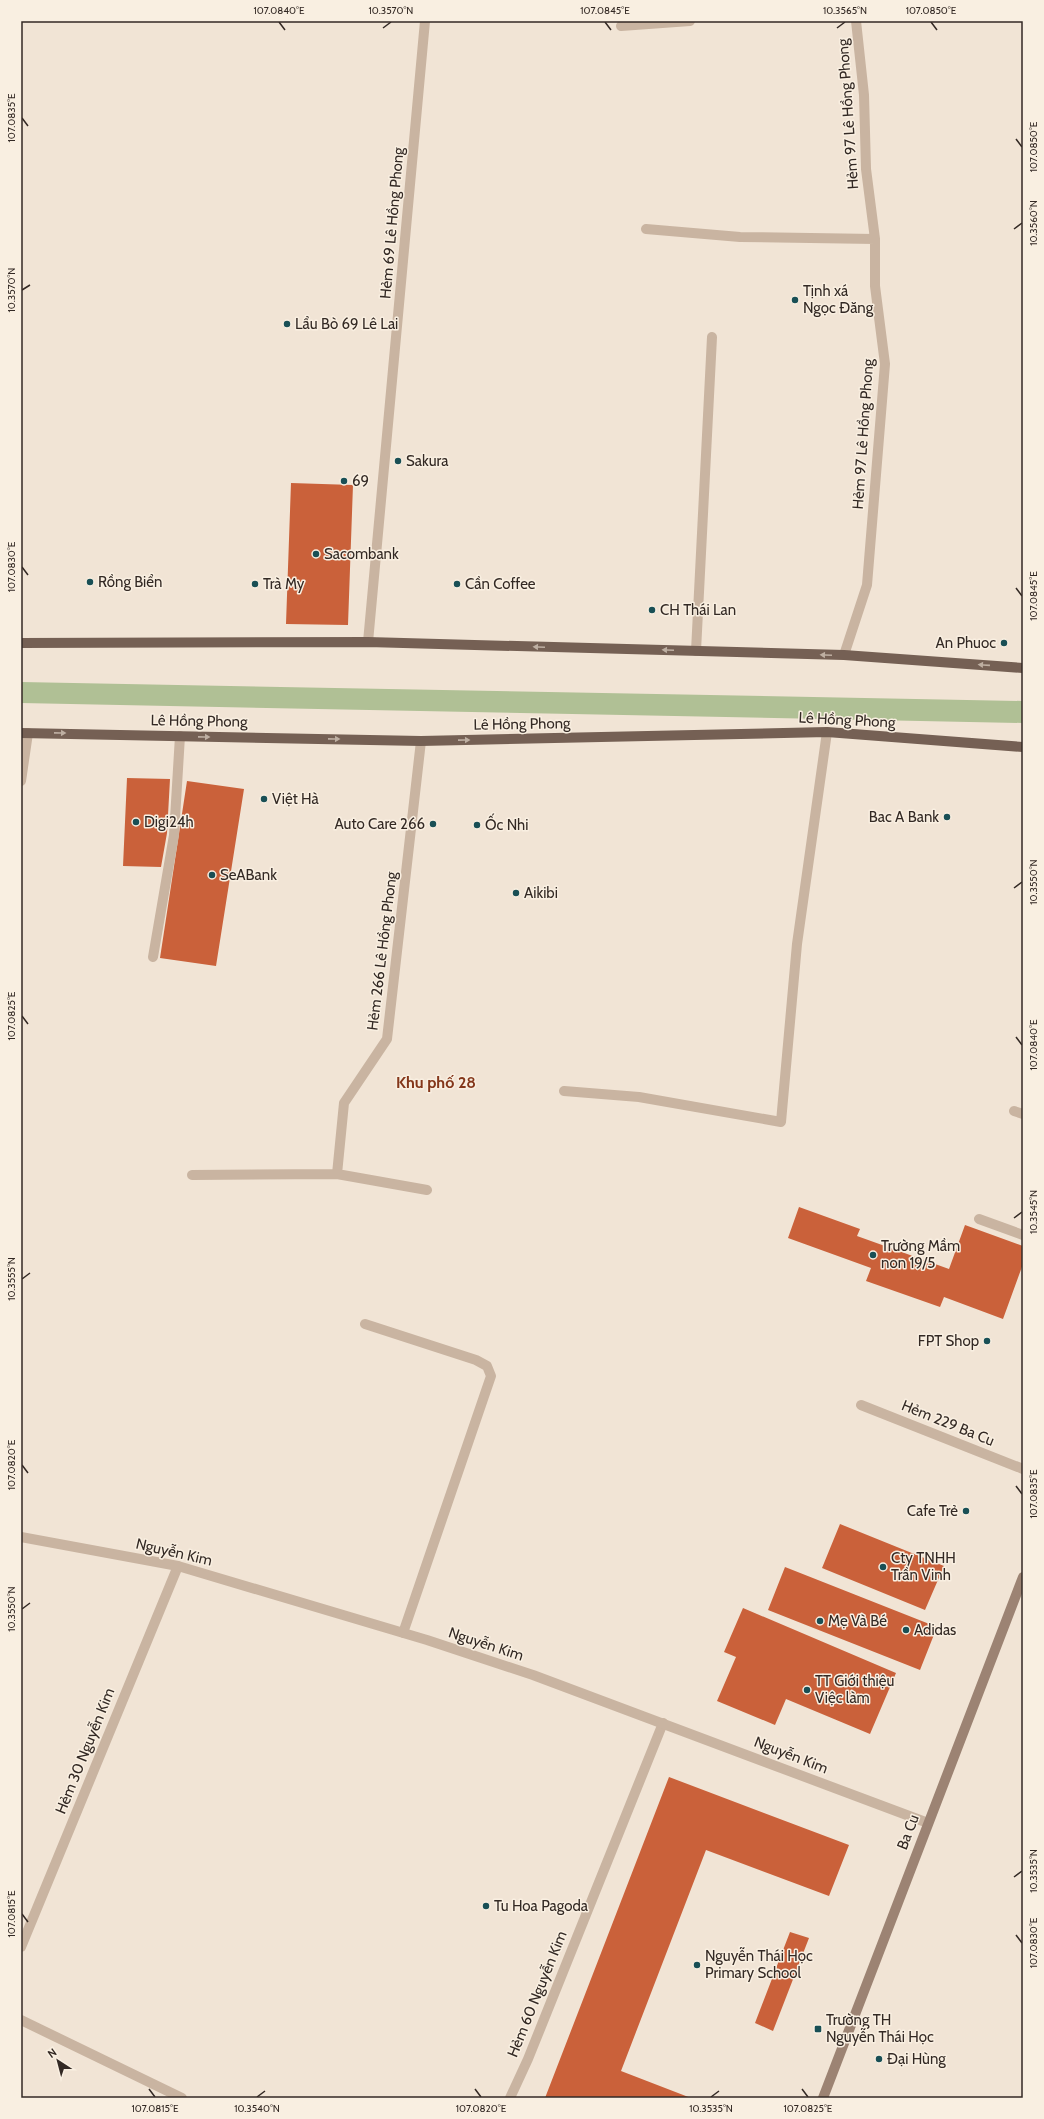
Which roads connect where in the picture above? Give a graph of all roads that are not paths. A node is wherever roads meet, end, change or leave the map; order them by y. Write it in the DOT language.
graph roads {
  1 [pos="425,21"];
  2 [pos="690,21"];
  3 [pos="856,21"];
  4 [pos="621,26"];
  5 [pos="646,229"];
  6 [pos="875,239"];
  7 [pos="712,337"];
  8 [pos="368,642"];
  9 [pos="21,643"];
  10 [pos="696,651"];
  11 [pos="844,655"];
  12 [pos="1023,668"];
  13 [pos="827,732"];
  14 [pos="24,733"];
  15 [pos="180,736"];
  16 [pos="422,741"];
  17 [pos="1023,747"];
  18 [pos="21,781"];
  19 [pos="153,957"];
  20 [pos="564,1091"];
  21 [pos="337,1174"];
  22 [pos="192,1175"];
  23 [pos="428,1190"];
  24 [pos="979,1219"];
  25 [pos="1023,1235"];
  26 [pos="365,1324"];
  27 [pos="861,1405"];
  28 [pos="1023,1469"];
  29 [pos="21,1537"];
  30 [pos="178,1566"];
  31 [pos="1023,1577"];
  32 [pos="403,1633"];
  33 [pos="663,1722"];
  34 [pos="928,1822"];
  35 [pos="21,1947"];
  36 [pos="21,2020"];
  37 [pos="182,2098"];
  38 [pos="510,2098"];
  39 [pos="823,2098"];
  1 -- 8 [label="street, Hẻm 69 Lê Hồng Phong"];
  2 -- 4 [label="street"];
  3 -- 6 [label="street, Hẻm 97 Lê Hồng Phong"];
  5 -- 6 [label="street"];
  6 -- 11 [label="street, Hẻm 97 Lê Hồng Phong"];
  7 -- 10 [label="street"];
  8 -- 9 [label="main road"];
  10 -- 8 [label="main road, one-way"];
  11 -- 10 [label="main road, one-way"];
  12 -- 11 [label="main road, one-way"];
  16 -- 13 [label="main road, Lê Hồng Phong, one-way"];
  13 -- 17 [label="main road, Lê Hồng Phong"];
  13 -- 20 [label="street"];
  14 -- 15 [label="main road, Lê Hồng Phong, one-way"];
  14 -- 18 [label="street"];
  15 -- 16 [label="main road, Lê Hồng Phong, one-way"];
  15 -- 19 [label="street"];
  16 -- 21 [label="street, Hẻm 266 Lê Hồng Phong"];
  21 -- 22 [label="street"];
  21 -- 23 [label="street"];
  24 -- 25 [label="street"];
  26 -- 32 [label="street"];
  27 -- 28 [label="street, Hẻm 229 Ba Cu"];
  29 -- 30 [label="street, Nguyễn Kim"];
  30 -- 32 [label="street, Nguyễn Kim"];
  30 -- 35 [label="street, Hẻm 30 Nguyễn Kim"];
  31 -- 34 [label="main road, Ba Cu"];
  32 -- 33 [label="street, Nguyễn Kim"];
  33 -- 34 [label="street, Nguyễn Kim"];
  33 -- 38 [label="street, Hẻm 60 Nguyễn Kim"];
  34 -- 39 [label="main road, Ba Cu"];
  36 -- 37 [label="street"];
}
